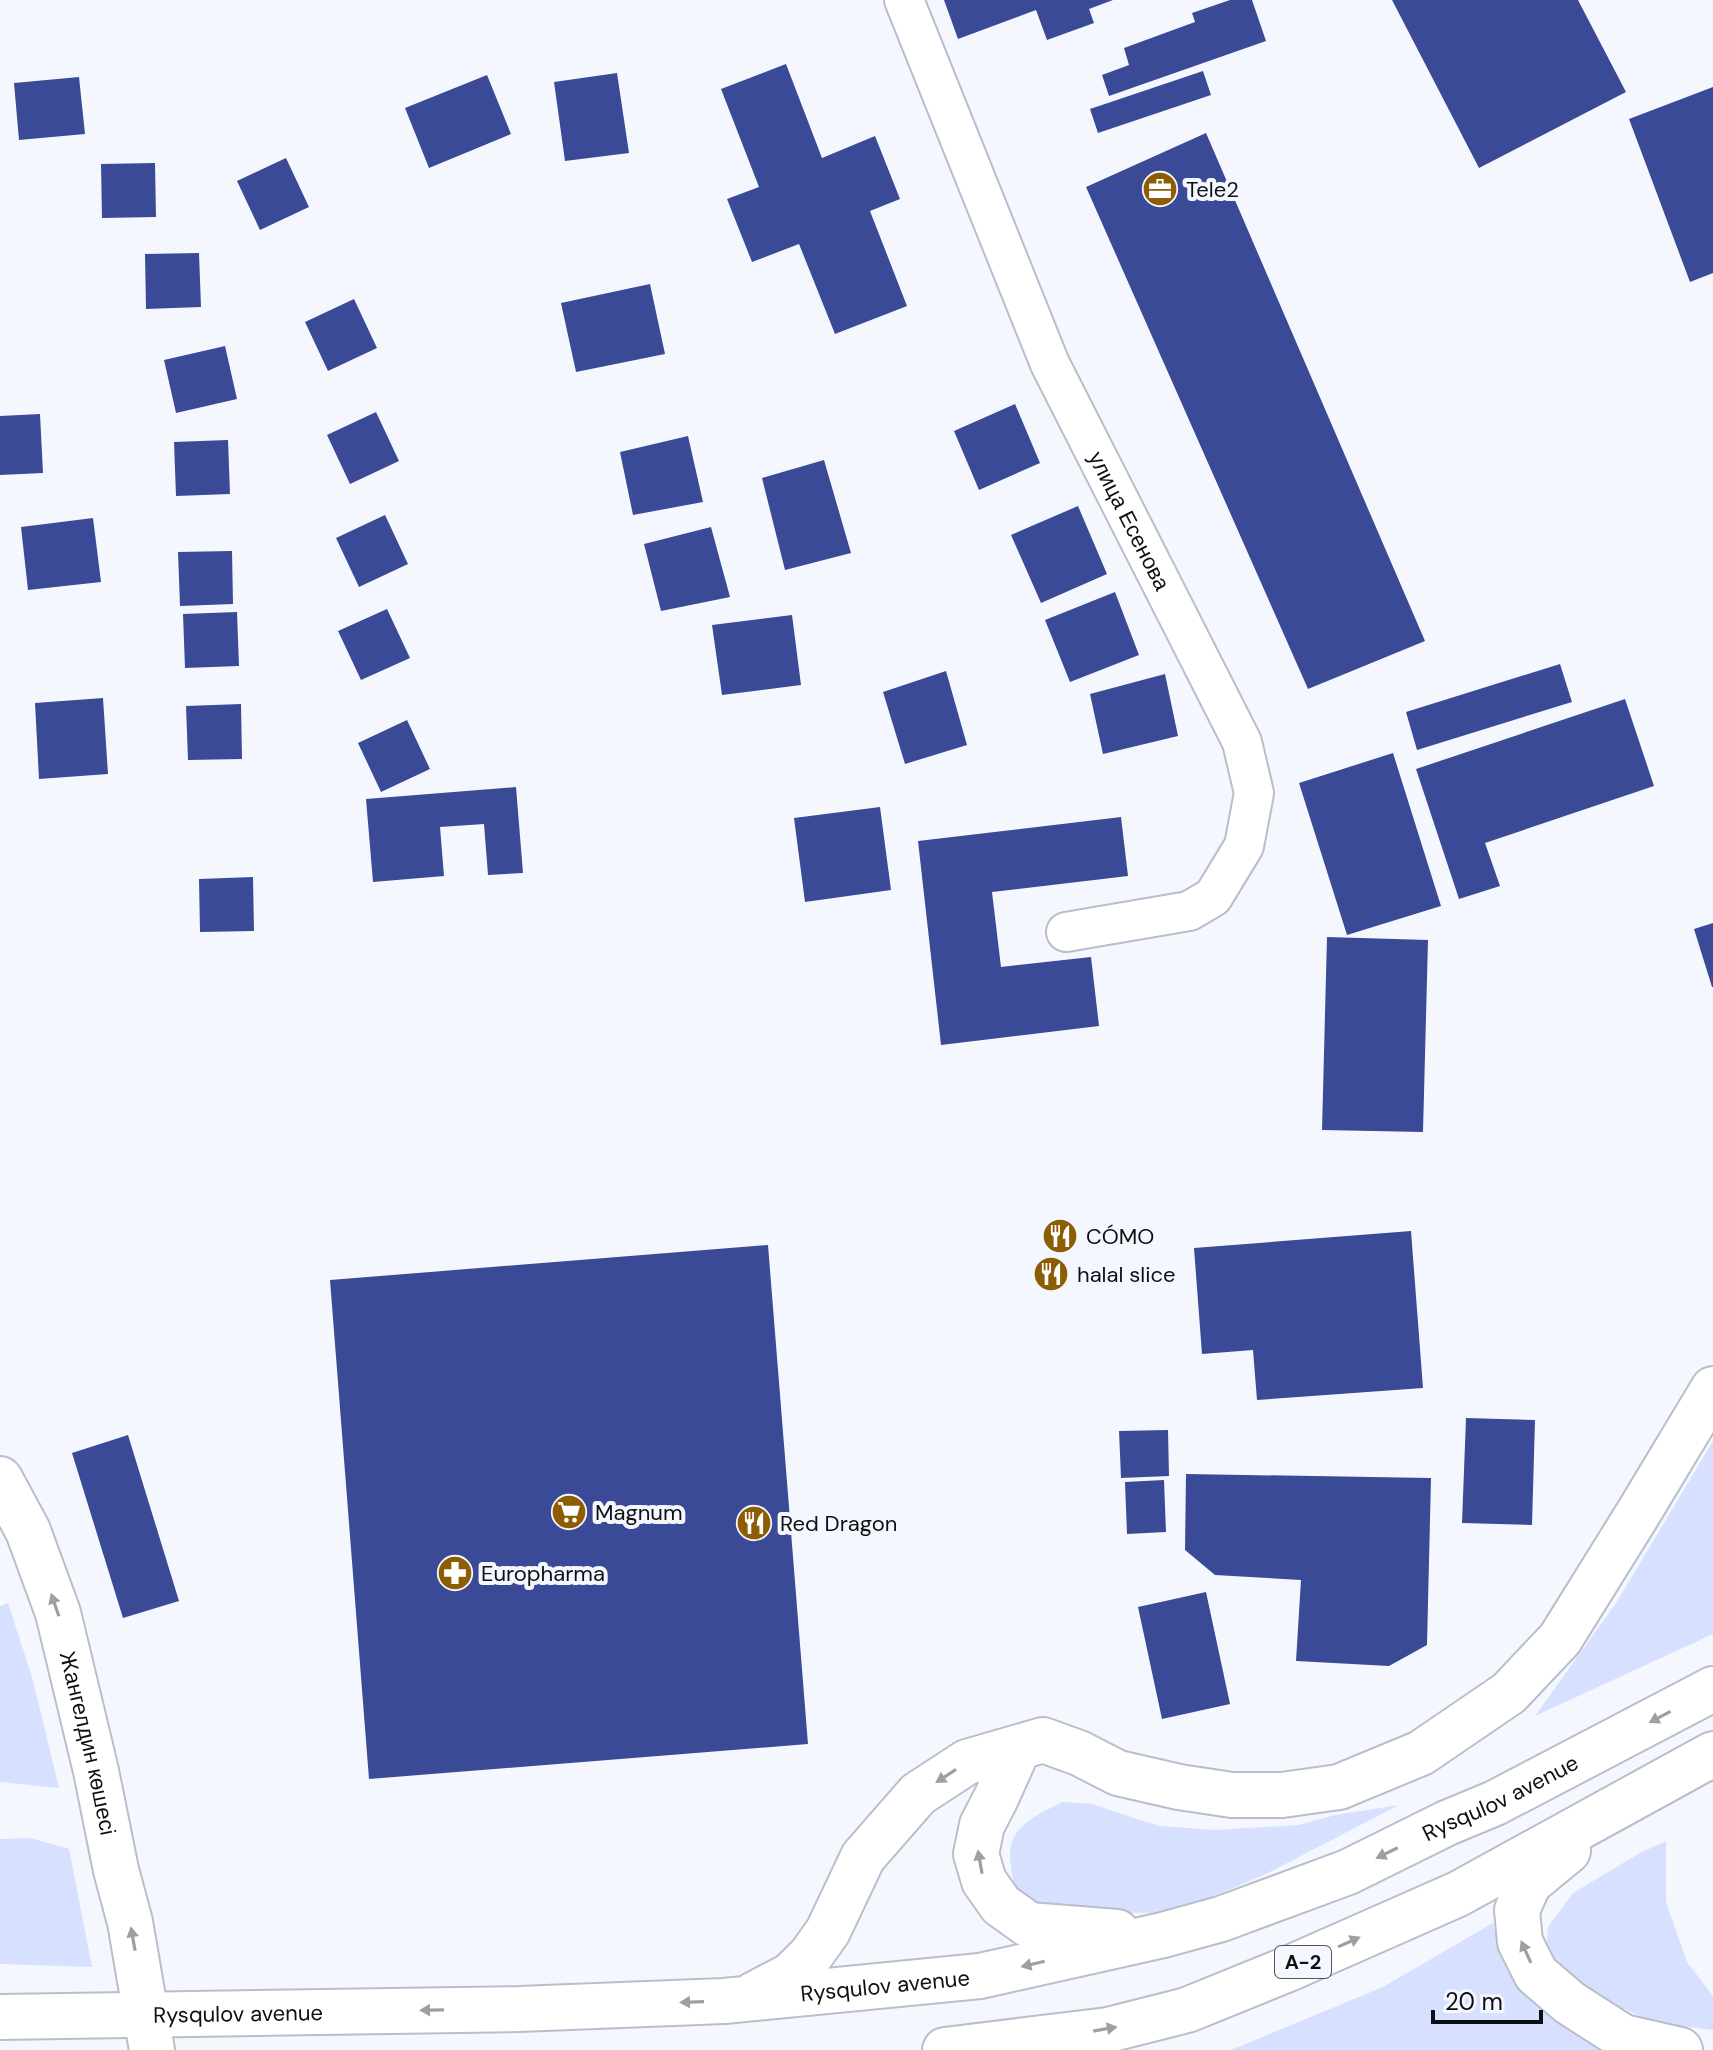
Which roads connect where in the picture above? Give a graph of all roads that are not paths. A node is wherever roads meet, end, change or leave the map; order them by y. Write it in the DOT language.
graph roads {
  1 [pos="904,0"];
  2 [pos="1066,932"];
  3 [pos="1713,1389"];
  4 [pos="0,1479"];
  5 [pos="1713,1689"];
  6 [pos="1018,1749"];
  7 [pos="1713,1754"];
  8 [pos="1635,1796"];
  9 [pos="1163,1935"];
  10 [pos="744,2000"];
  11 [pos="0,2017"];
  12 [pos="149,2033"];
  13 [pos="945,2050"];
  14 [pos="1680,2050"];
  1 -- 2 [label="street, улица Есенова"];
  3 -- 6 [label="main road"];
  12 -- 4 [label="main road, Жангелдин көшесі, one-way"];
  5 -- 9 [label="main road, Rysqulov avenue, one-way"];
  9 -- 6 [label="main road, one-way"];
  6 -- 10 [label="main road, one-way"];
  7 -- 8 [label="main road, A-2"];
  13 -- 8 [label="main road, A-2, one-way"];
  14 -- 8 [label="main road, one-way"];
  9 -- 10 [label="main road, Rysqulov avenue, one-way"];
  10 -- 12 [label="main road, Rysqulov avenue, one-way"];
  11 -- 12 [label="main road, Rysqulov avenue"];
}
